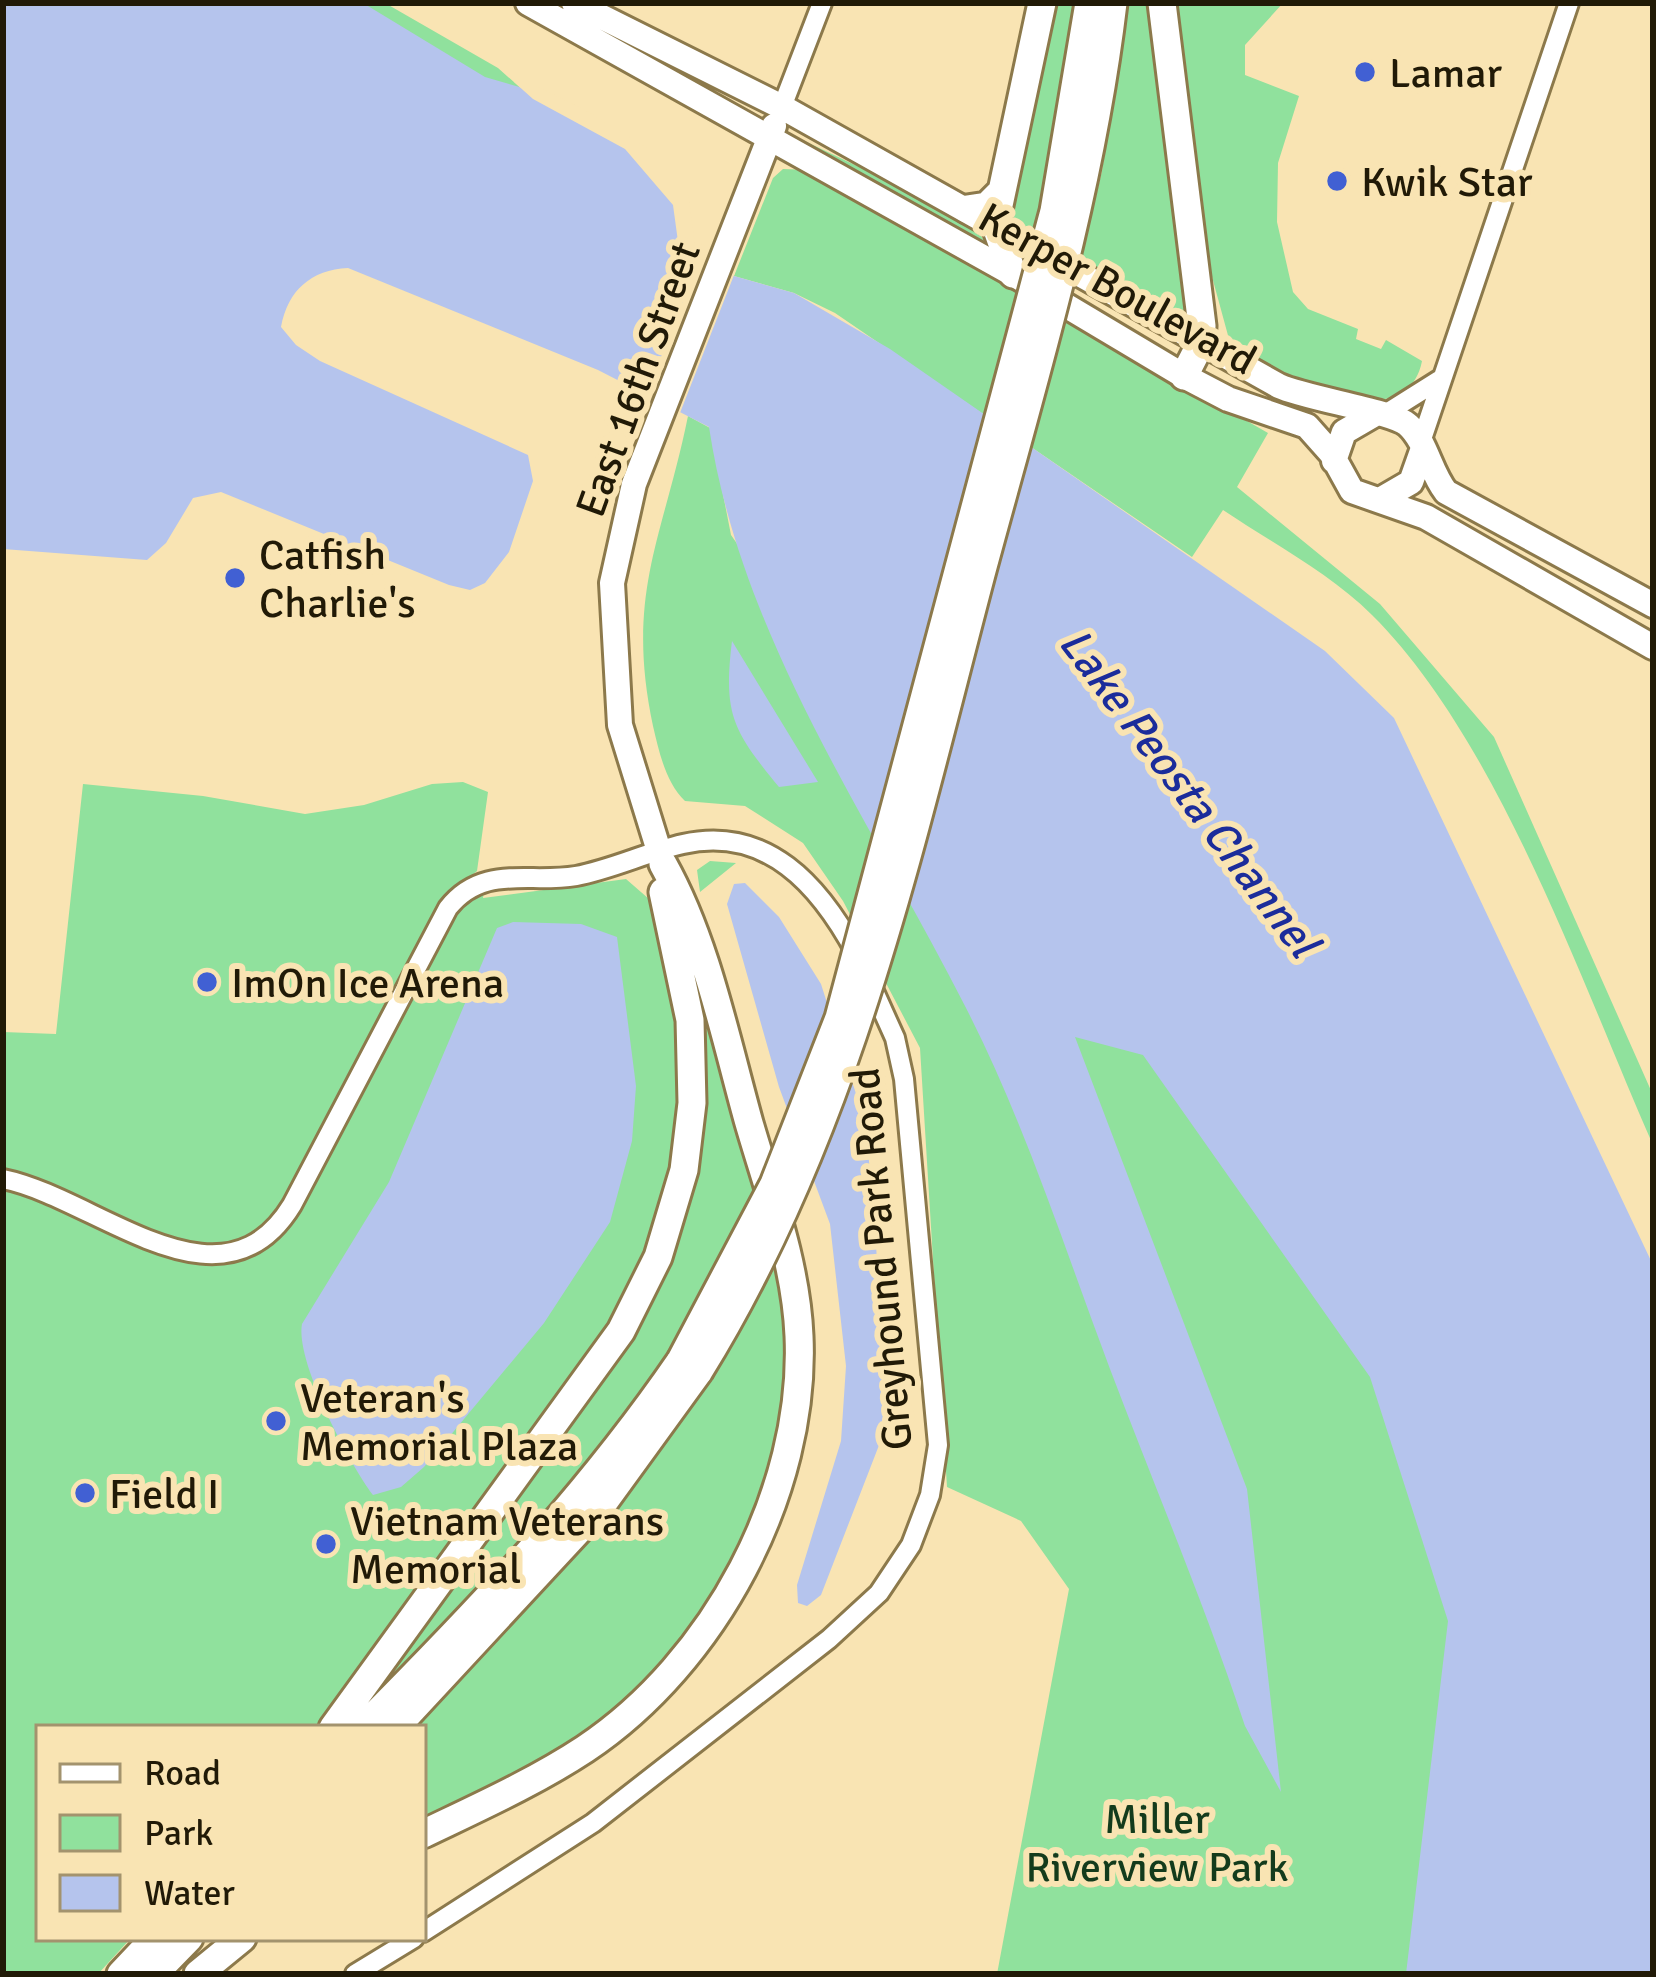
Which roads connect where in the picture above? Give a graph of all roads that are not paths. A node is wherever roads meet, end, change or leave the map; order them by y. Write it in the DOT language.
graph roads {
  1 [pos="527,3"];
  2 [pos="574,3"];
  3 [pos="822,3"];
  4 [pos="1042,3"];
  5 [pos="1089,3"];
  6 [pos="1113,3"];
  7 [pos="1162,3"];
  8 [pos="1569,3"];
  9 [pos="782,106"];
  10 [pos="770,137"];
  11 [pos="1002,191"];
  12 [pos="967,209"];
  13 [pos="995,224"];
  14 [pos="1013,274"];
  15 [pos="1201,343"];
  16 [pos="1184,376"];
  17 [pos="1442,376"];
  18 [pos="1380,414"];
  19 [pos="1421,446"];
  20 [pos="1334,460"];
  21 [pos="1380,500"];
  22 [pos="1653,605"];
  23 [pos="1653,647"];
  24 [pos="660,858"];
  25 [pos="3,1179"];
  26 [pos="690,1365"];
  27 [pos="335,1725"];
  28 [pos="365,1725"];
  29 [pos="398,1725"];
  30 [pos="426,1832"];
  31 [pos="426,1930"];
  32 [pos="152,1941"];
  33 [pos="186,1941"];
  34 [pos="238,1941"];
  35 [pos="409,1941"];
  36 [pos="121,1974"];
  37 [pos="154,1974"];
  38 [pos="198,1974"];
  39 [pos="355,1974"];
  1 -- 10 [label="main road, Kerper Boulevard"];
  2 -- 9 [label="main road, Kerper Boulevard"];
  3 -- 9 [label="street, East 16th Street"];
  4 -- 11 [label="highway"];
  5 -- 26 [label="highway, bridge"];
  6 -- 26 [label="highway, bridge"];
  7 -- 15 [label="highway"];
  8 -- 17 [label="street"];
  9 -- 10 [label="main road, East 16th Street"];
  9 -- 12 [label="main road, Kerper Boulevard"];
  10 -- 14 [label="main road, Kerper Boulevard"];
  10 -- 24 [label="main road, East 16th Street"];
  11 -- 12 [label="highway"];
  11 -- 13 [label="highway"];
  12 -- 13 [label="main road, Kerper Boulevard"];
  13 -- 14 [label="highway"];
  13 -- 15 [label="main road, Kerper Boulevard"];
  14 -- 16 [label="main road, Kerper Boulevard"];
  15 -- 16 [label="highway"];
  15 -- 18 [label="main road, Kerper Boulevard"];
  16 -- 20 [label="main road, Kerper Boulevard"];
  17 -- 18 [label="street"];
  17 -- 19 [label="street"];
  18 -- 19 [label="main road, Kerper Boulevard"];
  18 -- 20 [label="main road"];
  19 -- 21 [label="main road"];
  19 -- 22 [label="main road, Kerper Boulevard"];
  20 -- 21 [label="main road, Kerper Boulevard"];
  21 -- 23 [label="main road, Kerper Boulevard"];
  24 -- 25 [label="street, Greyhound Park Road"];
  24 -- 27 [label="highway"];
  24 -- 30 [label="highway"];
  24 -- 31 [label="street, Greyhound Park Road"];
  26 -- 28 [label="highway"];
  26 -- 29 [label="highway"];
  32 -- 36 [label="highway"];
  33 -- 37 [label="highway"];
  34 -- 38 [label="highway"];
  35 -- 39 [label="street"];
}
